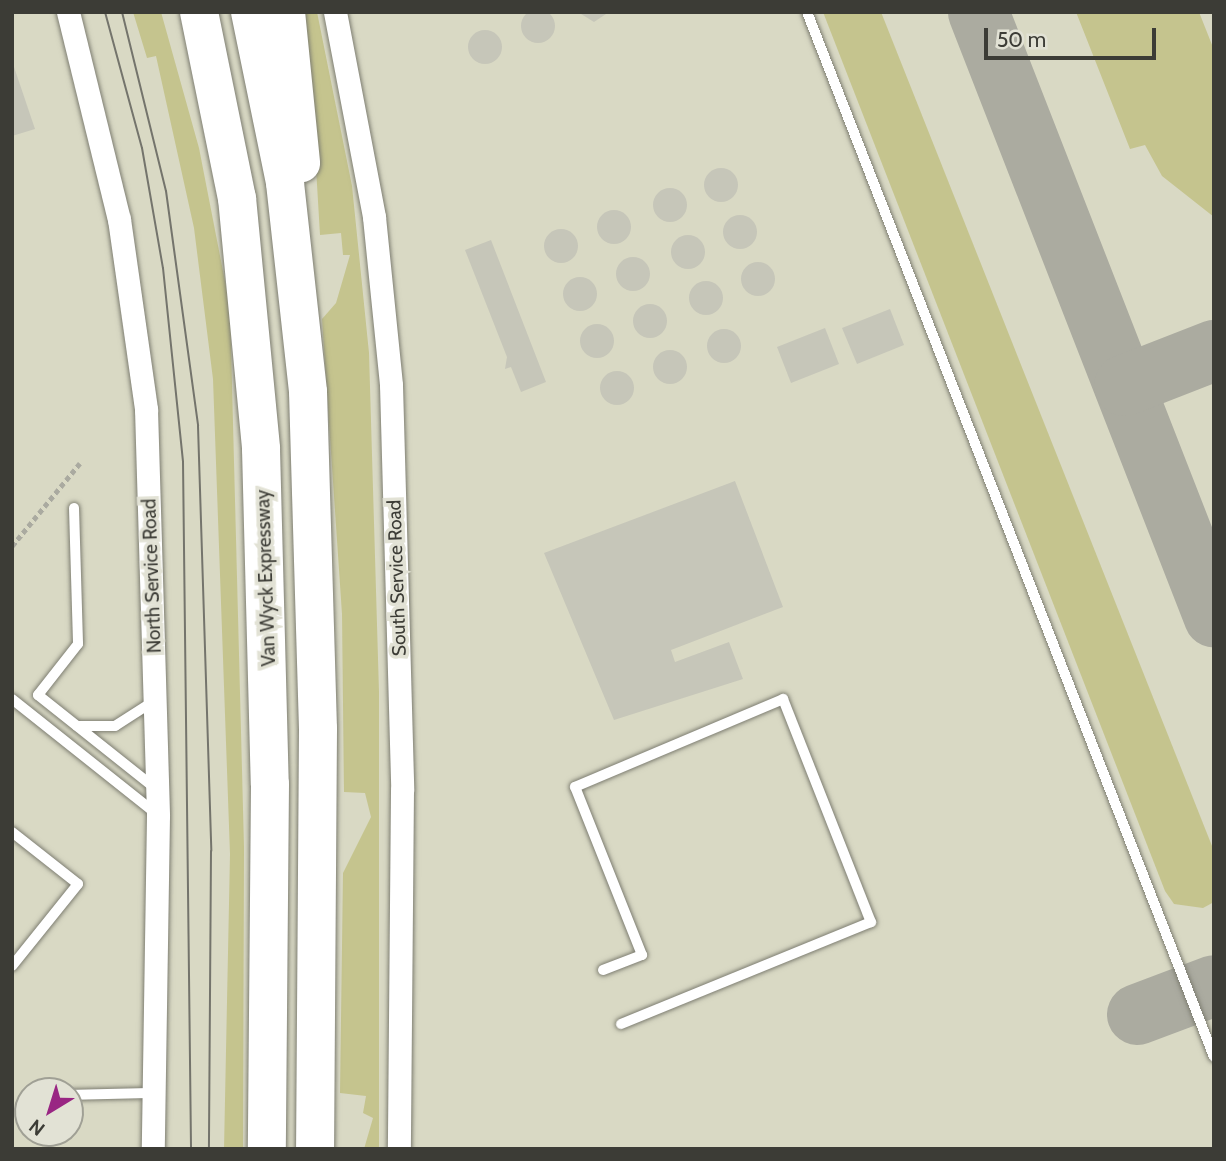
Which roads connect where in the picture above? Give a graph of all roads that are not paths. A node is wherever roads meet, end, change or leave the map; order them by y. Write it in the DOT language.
graph roads {
  1 [pos="68,12"];
  2 [pos="199,12"];
  3 [pos="250,12"];
  4 [pos="286,12"];
  5 [pos="335,12"];
  6 [pos="807,12"];
  7 [pos="301,308"];
  8 [pos="75,509"];
  9 [pos="12,699"];
  10 [pos="156,700"];
  11 [pos="77,726"];
  12 [pos="158,791"];
  13 [pos="158,816"];
  14 [pos="12,832"];
  15 [pos="12,966"];
  16 [pos="603,970"];
  17 [pos="621,1024"];
  18 [pos="1214,1057"];
  19 [pos="154,1093"];
  20 [pos="84,1095"];
  21 [pos="153,1149"];
  22 [pos="267,1149"];
  23 [pos="315,1149"];
  24 [pos="399,1149"];
  1 -- 10 [label="street, North Service Road"];
  2 -- 22 [label="highway, Van Wyck Expressway"];
  3 -- 7 [label="highway"];
  4 -- 7 [label="highway"];
  5 -- 24 [label="street, South Service Road"];
  6 -- 18 [label="lane"];
  7 -- 23 [label="highway"];
  8 -- 11 [label="lane"];
  9 -- 13 [label="lane"];
  10 -- 11 [label="lane"];
  10 -- 12 [label="street, North Service Road"];
  11 -- 12 [label="lane"];
  12 -- 13 [label="street, North Service Road"];
  13 -- 19 [label="street, North Service Road"];
  14 -- 15 [label="lane"];
  16 -- 17 [label="lane"];
  19 -- 20 [label="lane"];
  19 -- 21 [label="street, North Service Road"];
}
